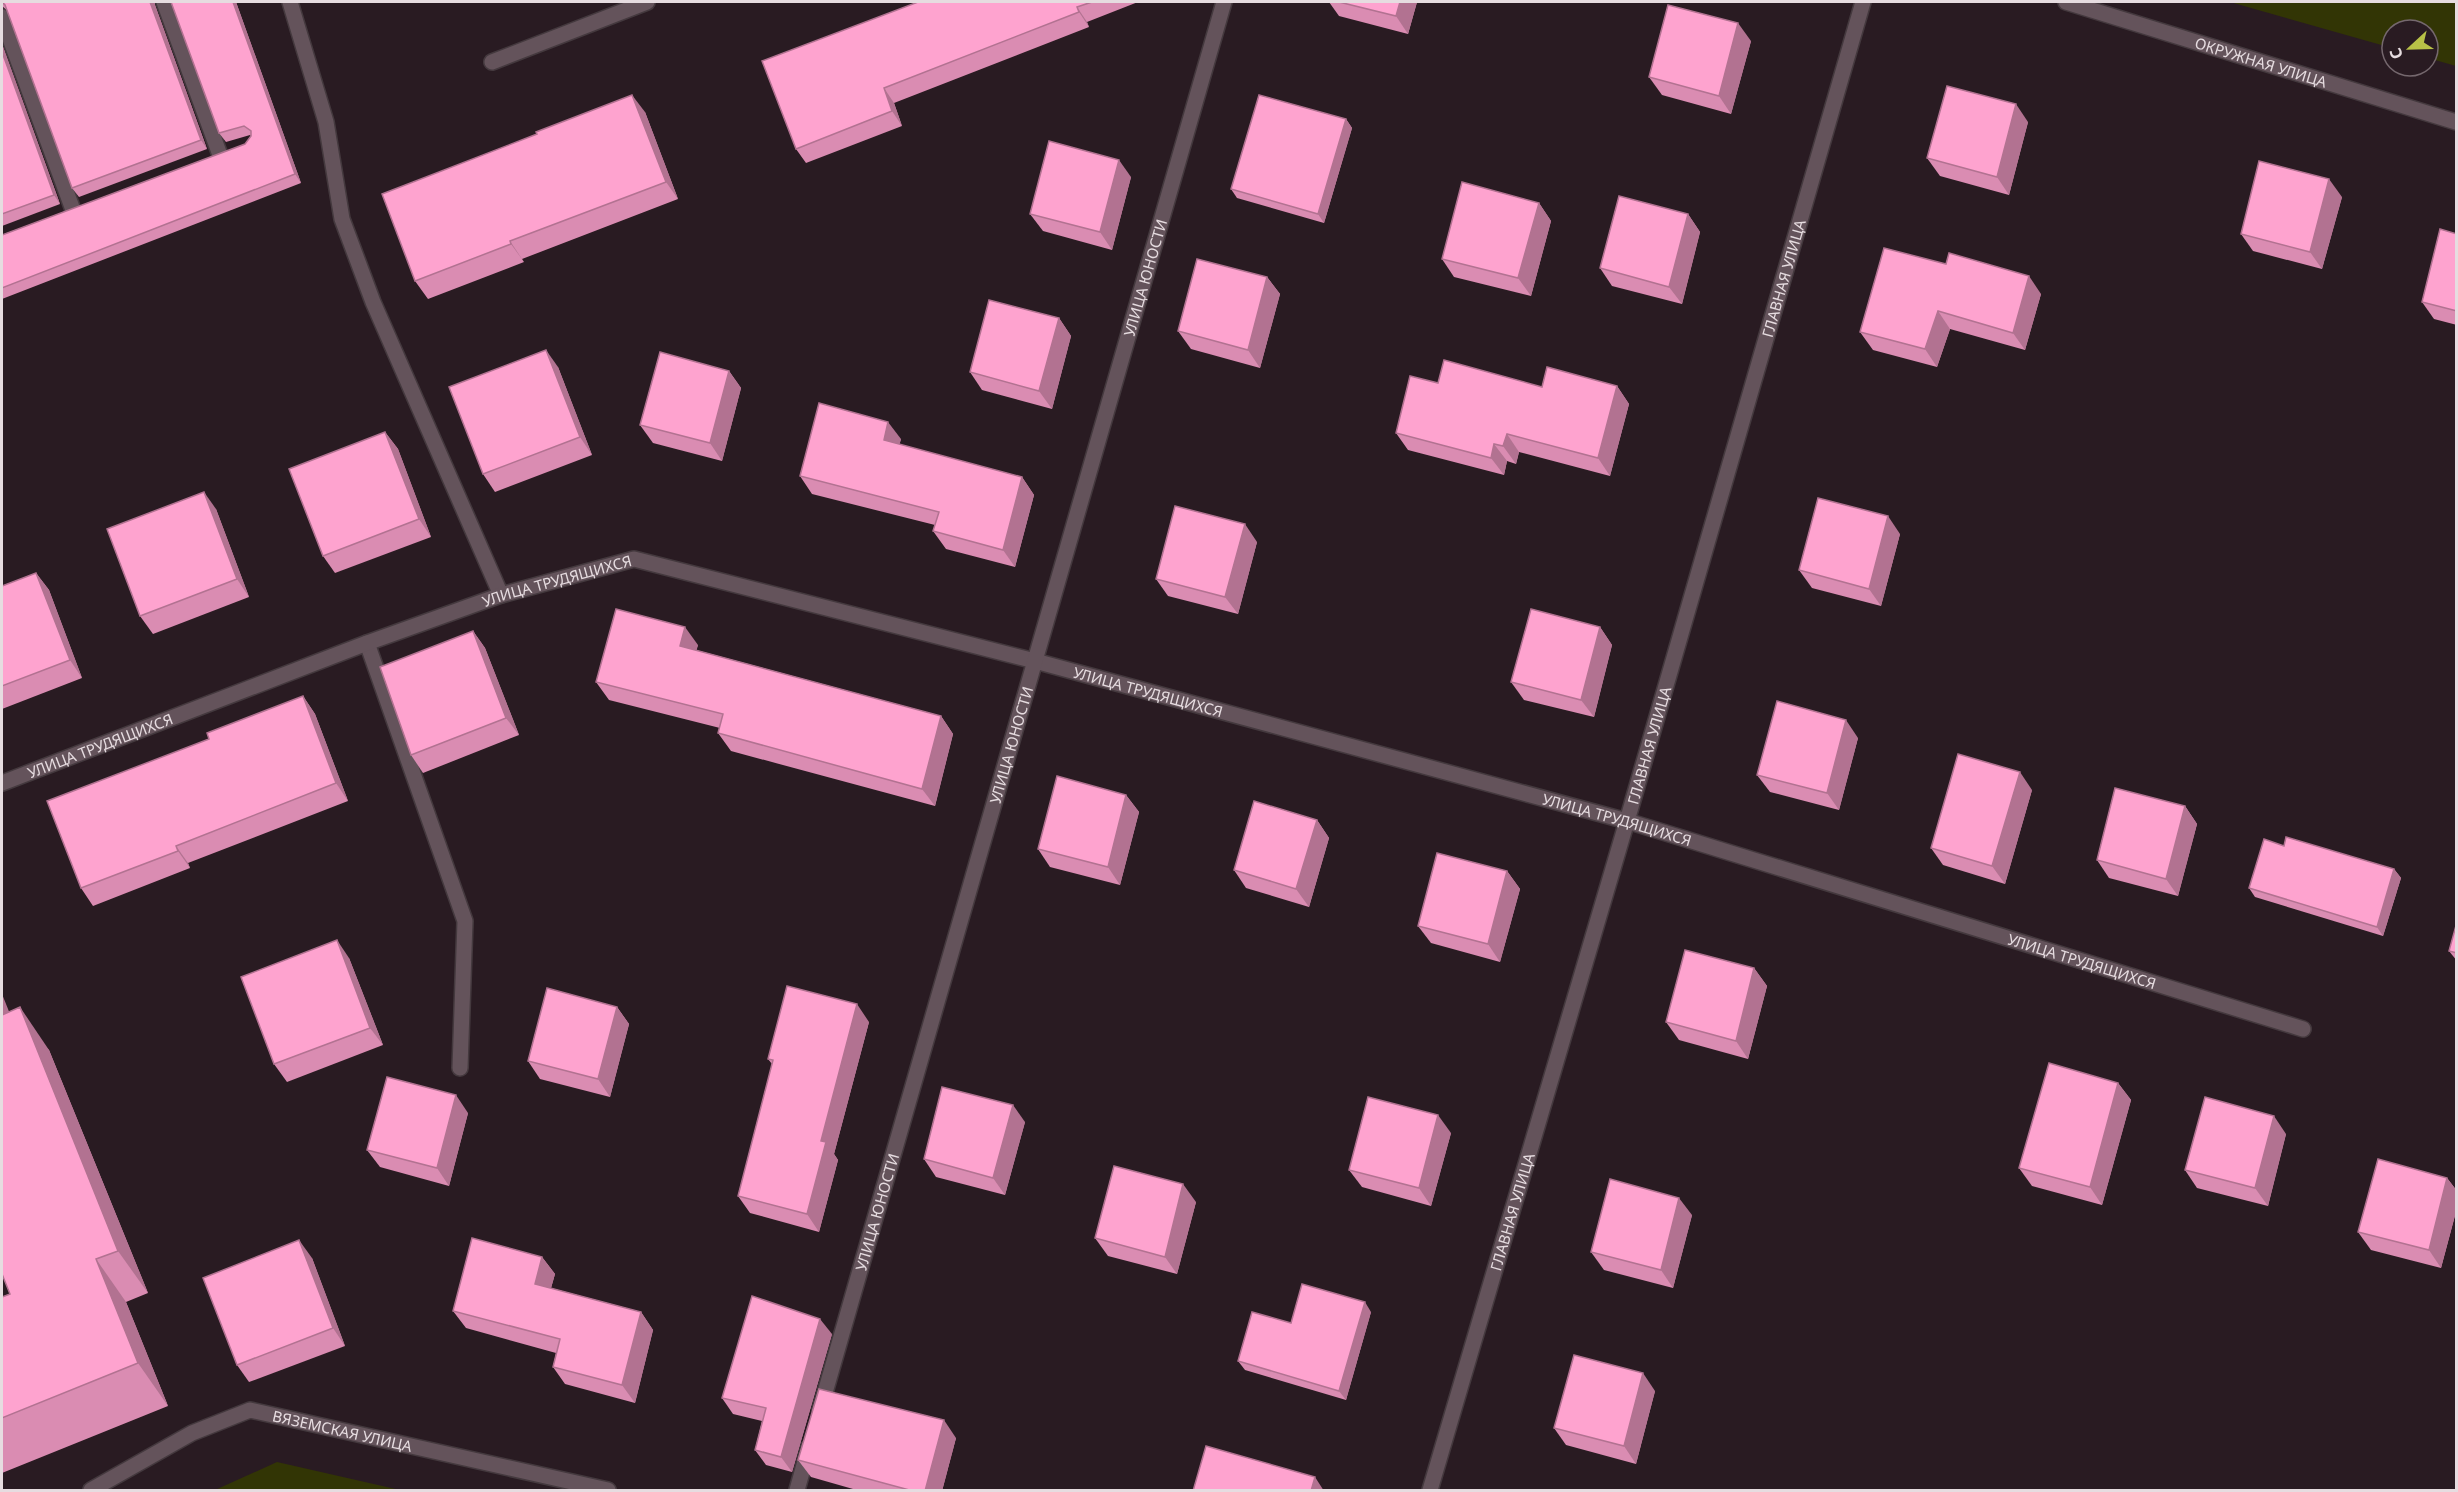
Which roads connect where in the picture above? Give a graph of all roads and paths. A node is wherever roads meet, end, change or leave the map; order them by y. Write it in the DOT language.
graph roads {
  1 [pos="164,2"];
  2 [pos="290,2"];
  3 [pos="647,2"];
  4 [pos="1224,2"];
  5 [pos="1863,2"];
  6 [pos="2066,2"];
  7 [pos="2,17"];
  8 [pos="492,62"];
  9 [pos="2457,122"];
  10 [pos="220,155"];
  11 [pos="73,210"];
  12 [pos="501,595"];
  13 [pos="367,643"];
  14 [pos="1035,661"];
  15 [pos="2,783"];
  16 [pos="1627,821"];
  17 [pos="2302,1029"];
  18 [pos="460,1068"];
  19 [pos="91,1491"];
  20 [pos="608,1491"];
  21 [pos="797,1491"];
  22 [pos="1430,1491"];
  1 -- 10 [label="street"];
  2 -- 12 [label="street"];
  3 -- 8 [label="street"];
  4 -- 14 [label="street, УЛИЦА ЮНОСТИ"];
  5 -- 16 [label="street, ГЛАВНАЯ УЛИЦА"];
  6 -- 9 [label="street, ОКРУЖНАЯ УЛИЦА"];
  7 -- 11 [label="street"];
  12 -- 13 [label="street, УЛИЦА ТРУДЯЩИХСЯ"];
  12 -- 14 [label="street, УЛИЦА ТРУДЯЩИХСЯ"];
  13 -- 15 [label="street, УЛИЦА ТРУДЯЩИХСЯ"];
  13 -- 18 [label="street"];
  14 -- 16 [label="street, УЛИЦА ТРУДЯЩИХСЯ"];
  14 -- 21 [label="street, УЛИЦА ЮНОСТИ"];
  16 -- 17 [label="street, УЛИЦА ТРУДЯЩИХСЯ"];
  16 -- 22 [label="street, ГЛАВНАЯ УЛИЦА"];
  19 -- 20 [label="street, ВЯЗЕМСКАЯ УЛИЦА"];
}
